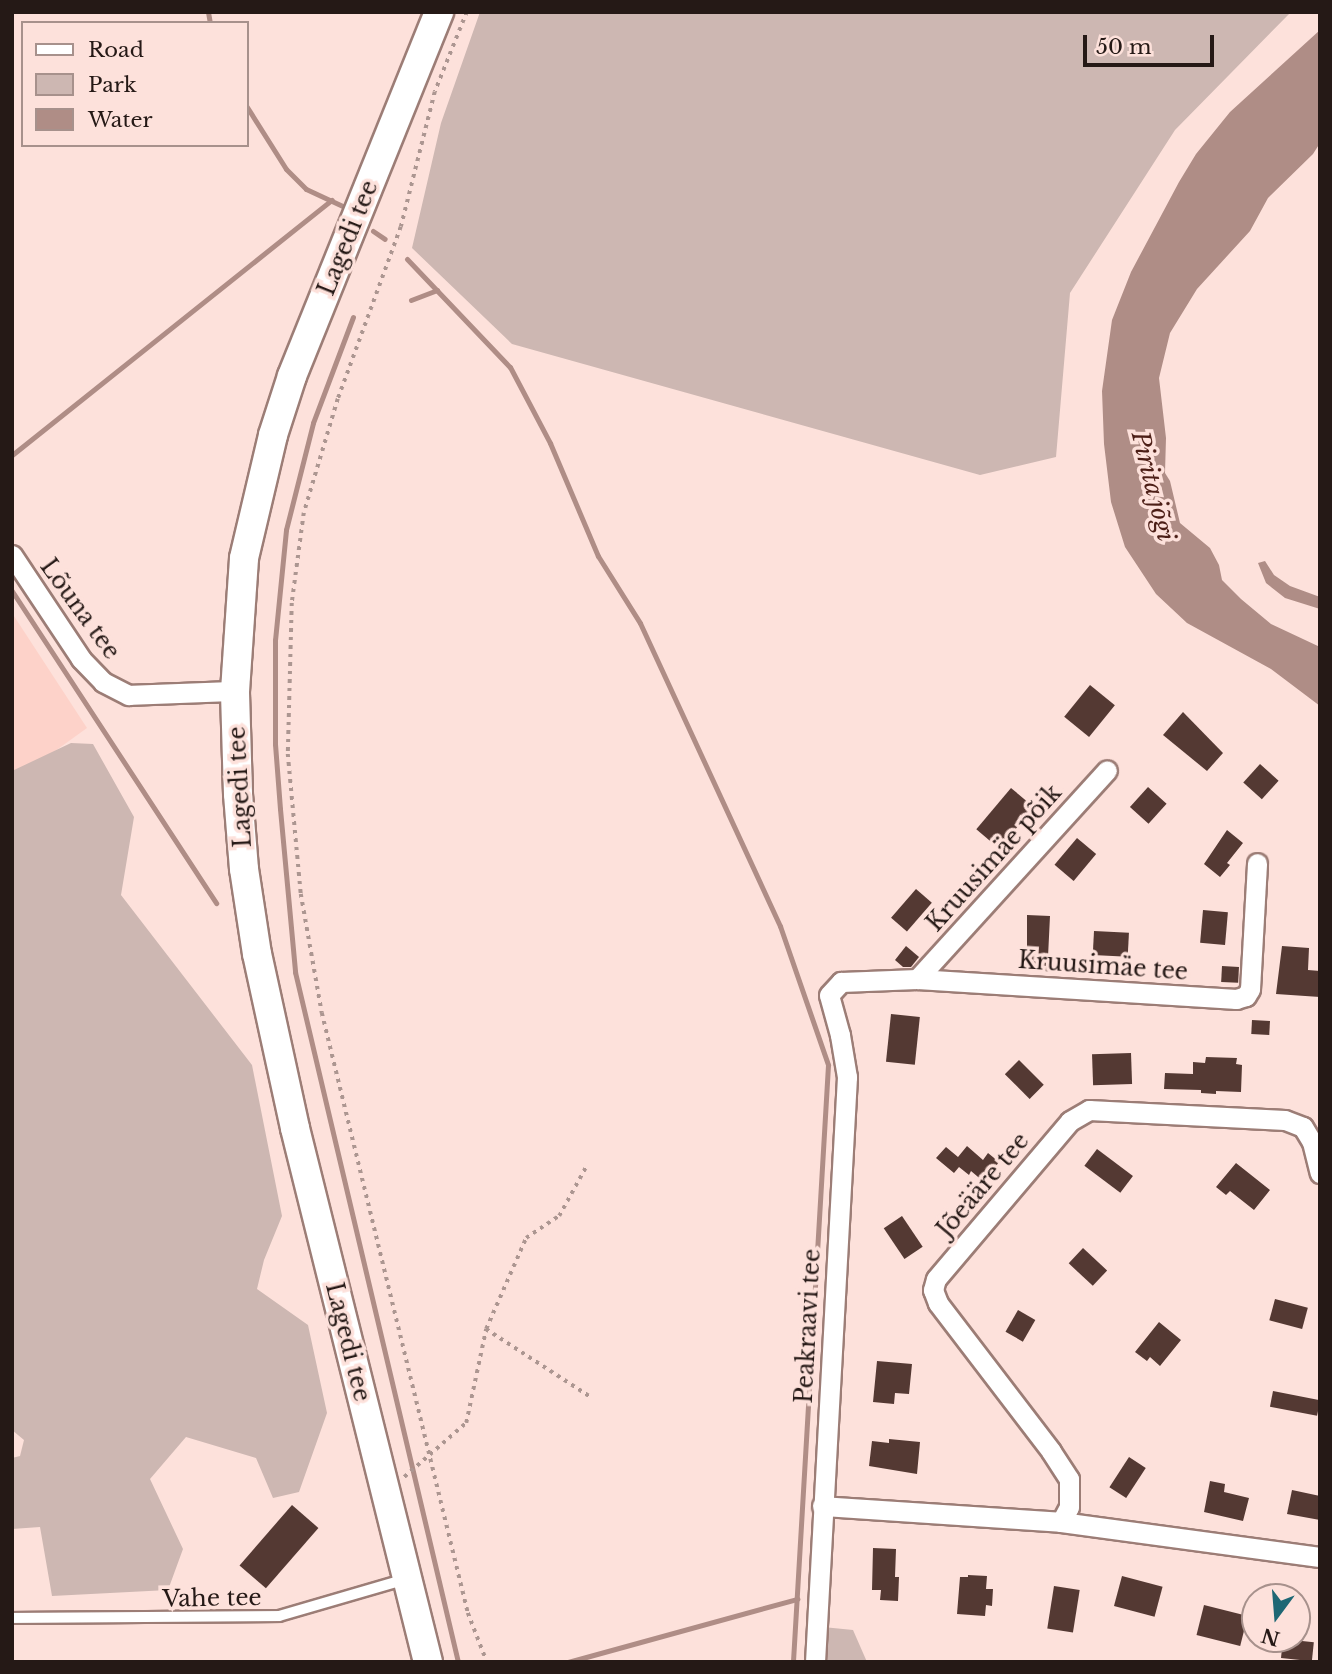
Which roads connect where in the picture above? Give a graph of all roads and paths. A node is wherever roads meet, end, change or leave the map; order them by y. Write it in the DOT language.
graph roads {
  1 [pos="439,12"];
  2 [pos="467,12"];
  3 [pos="12,555"];
  4 [pos="235,691"];
  5 [pos="1107,770"];
  6 [pos="1257,863"];
  7 [pos="917,979"];
  8 [pos="829,995"];
  9 [pos="587,1165"];
  10 [pos="1320,1173"];
  11 [pos="486,1329"];
  12 [pos="589,1396"];
  13 [pos="430,1457"];
  14 [pos="384,1488"];
  15 [pos="822,1506"];
  16 [pos="1060,1522"];
  17 [pos="1320,1557"];
  18 [pos="407,1578"];
  19 [pos="12,1618"];
  20 [pos="428,1662"];
  21 [pos="486,1662"];
  22 [pos="815,1662"];
  1 -- 4 [label="street, Lagedi tee"];
  2 -- 13 [label="path"];
  3 -- 4 [label="street, Lõuna tee"];
  4 -- 14 [label="street, Lagedi tee"];
  5 -- 7 [label="street, Kruusimäe põik"];
  6 -- 7 [label="street, Kruusimäe tee"];
  7 -- 8 [label="street, Kruusimäe tee"];
  8 -- 15 [label="street, Peakraavi tee"];
  9 -- 11 [label="path"];
  10 -- 16 [label="street, Jõeääre tee"];
  11 -- 12 [label="path"];
  11 -- 13 [label="path"];
  13 -- 14 [label="path"];
  13 -- 21 [label="path"];
  14 -- 18 [label="street, Lagedi tee"];
  15 -- 16 [label="street"];
  15 -- 22 [label="street, Peakraavi tee"];
  16 -- 17 [label="street"];
  18 -- 19 [label="lane, Vahe tee"];
  18 -- 20 [label="street, Lagedi tee"];
}
